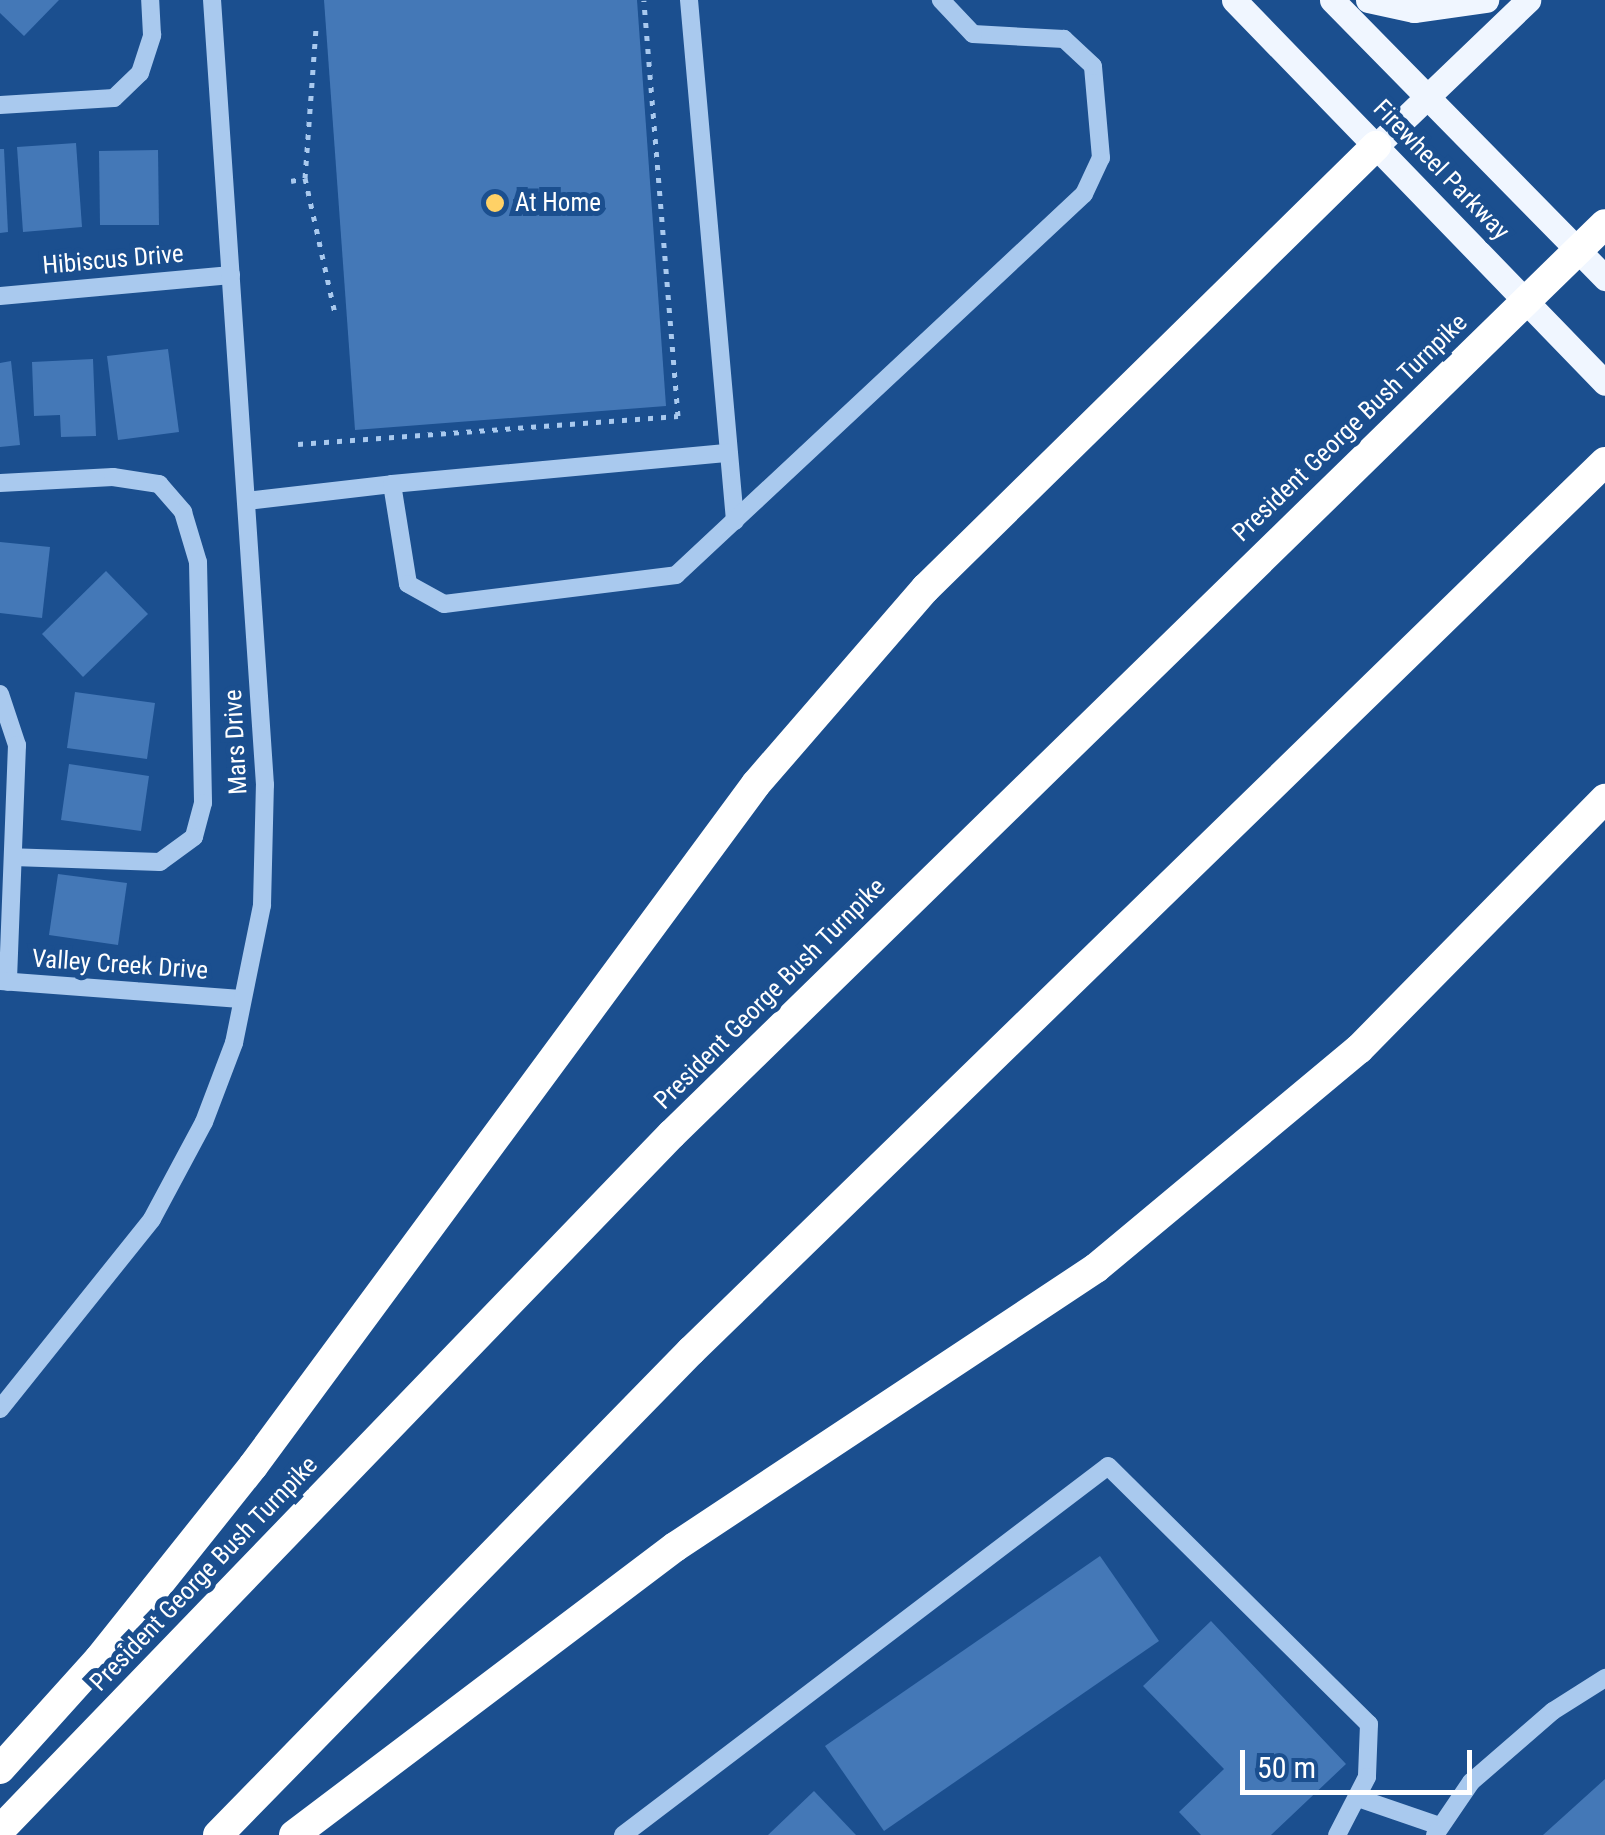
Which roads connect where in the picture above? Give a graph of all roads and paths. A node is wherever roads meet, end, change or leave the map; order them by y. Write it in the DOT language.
graph roads {
  1 [pos="150,0"];
  2 [pos="212,0"];
  3 [pos="644,0"];
  4 [pos="689,0"];
  5 [pos="941,0"];
  6 [pos="1234,0"];
  7 [pos="1332,0"];
  8 [pos="1368,0"];
  9 [pos="1486,0"];
  10 [pos="1528,0"];
  11 [pos="316,28"];
  12 [pos="1428,98"];
  13 [pos="0,105"];
  14 [pos="1376,146"];
  15 [pos="305,178"];
  16 [pos="291,181"];
  17 [pos="1605,224"];
  18 [pos="232,274"];
  19 [pos="1605,278"];
  20 [pos="0,296"];
  21 [pos="335,312"];
  22 [pos="1605,382"];
  23 [pos="298,444"];
  24 [pos="729,453"];
  25 [pos="1605,462"];
  26 [pos="0,483"];
  27 [pos="392,484"];
  28 [pos="246,501"];
  29 [pos="735,521"];
  30 [pos="0,694"];
  31 [pos="1605,799"];
  32 [pos="13,857"];
  33 [pos="4,981"];
  34 [pos="237,999"];
  35 [pos="0,1409"];
  36 [pos="1605,1678"];
  37 [pos="0,1769"];
  38 [pos="1358,1798"];
  39 [pos="0,1830"];
  40 [pos="1438,1831"];
  41 [pos="218,1835"];
  42 [pos="294,1835"];
  43 [pos="624,1835"];
  44 [pos="1336,1835"];
  1 -- 13 [label="street"];
  2 -- 18 [label="street, Mars Drive"];
  3 -- 23 [label="path"];
  4 -- 24 [label="street"];
  5 -- 29 [label="street"];
  6 -- 14 [label="main road, Firewheel Parkway"];
  7 -- 12 [label="main road, Firewheel Parkway"];
  8 -- 9 [label="main road"];
  10 -- 12 [label="main road"];
  11 -- 15 [label="path"];
  12 -- 14 [label="main road"];
  12 -- 19 [label="main road, Firewheel Parkway"];
  14 -- 22 [label="main road, Firewheel Parkway"];
  14 -- 37 [label="highway"];
  15 -- 16 [label="path"];
  15 -- 21 [label="path"];
  17 -- 39 [label="highway, President George Bush Turnpike"];
  18 -- 20 [label="street, Hibiscus Drive"];
  18 -- 28 [label="street, Mars Drive"];
  24 -- 27 [label="street"];
  24 -- 29 [label="street"];
  25 -- 41 [label="highway"];
  26 -- 32 [label="street"];
  27 -- 28 [label="street"];
  27 -- 29 [label="street"];
  28 -- 34 [label="street, Mars Drive"];
  30 -- 32 [label="street"];
  31 -- 42 [label="highway"];
  32 -- 33 [label="street"];
  33 -- 34 [label="street, Valley Creek Drive"];
  34 -- 35 [label="street, Mars Drive"];
  36 -- 40 [label="street"];
  38 -- 40 [label="street"];
  38 -- 43 [label="street"];
  38 -- 44 [label="street"];
}
